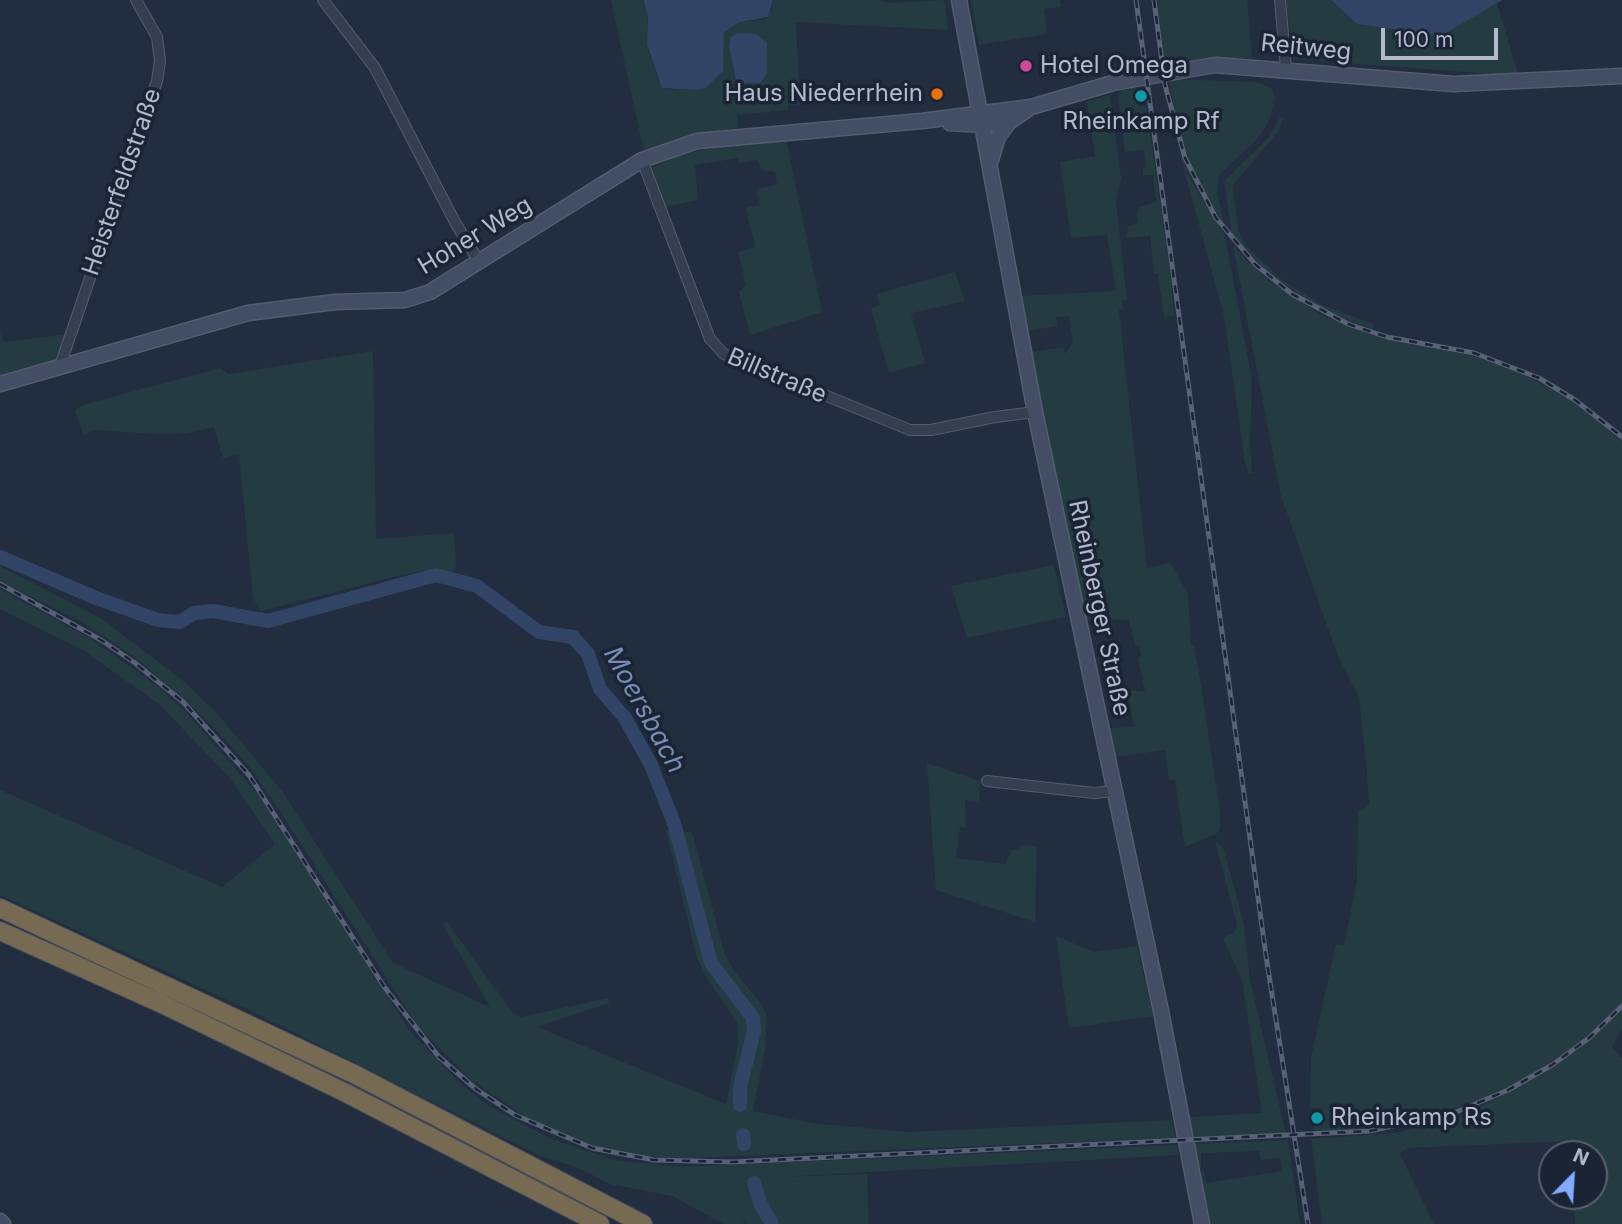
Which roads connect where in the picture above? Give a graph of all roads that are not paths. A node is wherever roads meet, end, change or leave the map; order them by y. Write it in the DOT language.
graph roads {
  1 [pos="136,0"];
  2 [pos="323,0"];
  3 [pos="959,0"];
  4 [pos="1280,0"];
  5 [pos="1286,68"];
  6 [pos="1622,76"];
  7 [pos="1031,107"];
  8 [pos="981,119"];
  9 [pos="1009,122"];
  10 [pos="642,160"];
  11 [pos="991,161"];
  12 [pos="480,263"];
  13 [pos="60,366"];
  14 [pos="0,384"];
  15 [pos="1035,412"];
  16 [pos="988,781"];
  17 [pos="1114,792"];
  18 [pos="0,908"];
  19 [pos="0,930"];
  20 [pos="600,1224"];
  21 [pos="643,1224"];
  22 [pos="1202,1224"];
  1 -- 13 [label="street, Heisterfeldstraße"];
  2 -- 12 [label="street"];
  3 -- 8 [label="main road, Rheinberger Straße"];
  4 -- 5 [label="street"];
  5 -- 6 [label="main road, Reitweg"];
  5 -- 7 [label="main road, Reitweg"];
  7 -- 8 [label="main road, Reitweg"];
  7 -- 9 [label="main road, Reitweg"];
  8 -- 9 [label="main road, Reitweg"];
  8 -- 10 [label="main road, Hoher Weg"];
  8 -- 11 [label="main road, Rheinberger Straße"];
  9 -- 11 [label="main road"];
  10 -- 12 [label="main road, Hoher Weg"];
  10 -- 15 [label="street, Billstraße"];
  11 -- 15 [label="main road, Rheinberger Straße"];
  12 -- 13 [label="main road, Hoher Weg"];
  13 -- 14 [label="main road, Hoher Weg"];
  15 -- 17 [label="main road, Rheinberger Straße"];
  16 -- 17 [label="street"];
  17 -- 22 [label="main road, Rheinberger Straße"];
  18 -- 21 [label="highway"];
  19 -- 20 [label="highway"];
}
